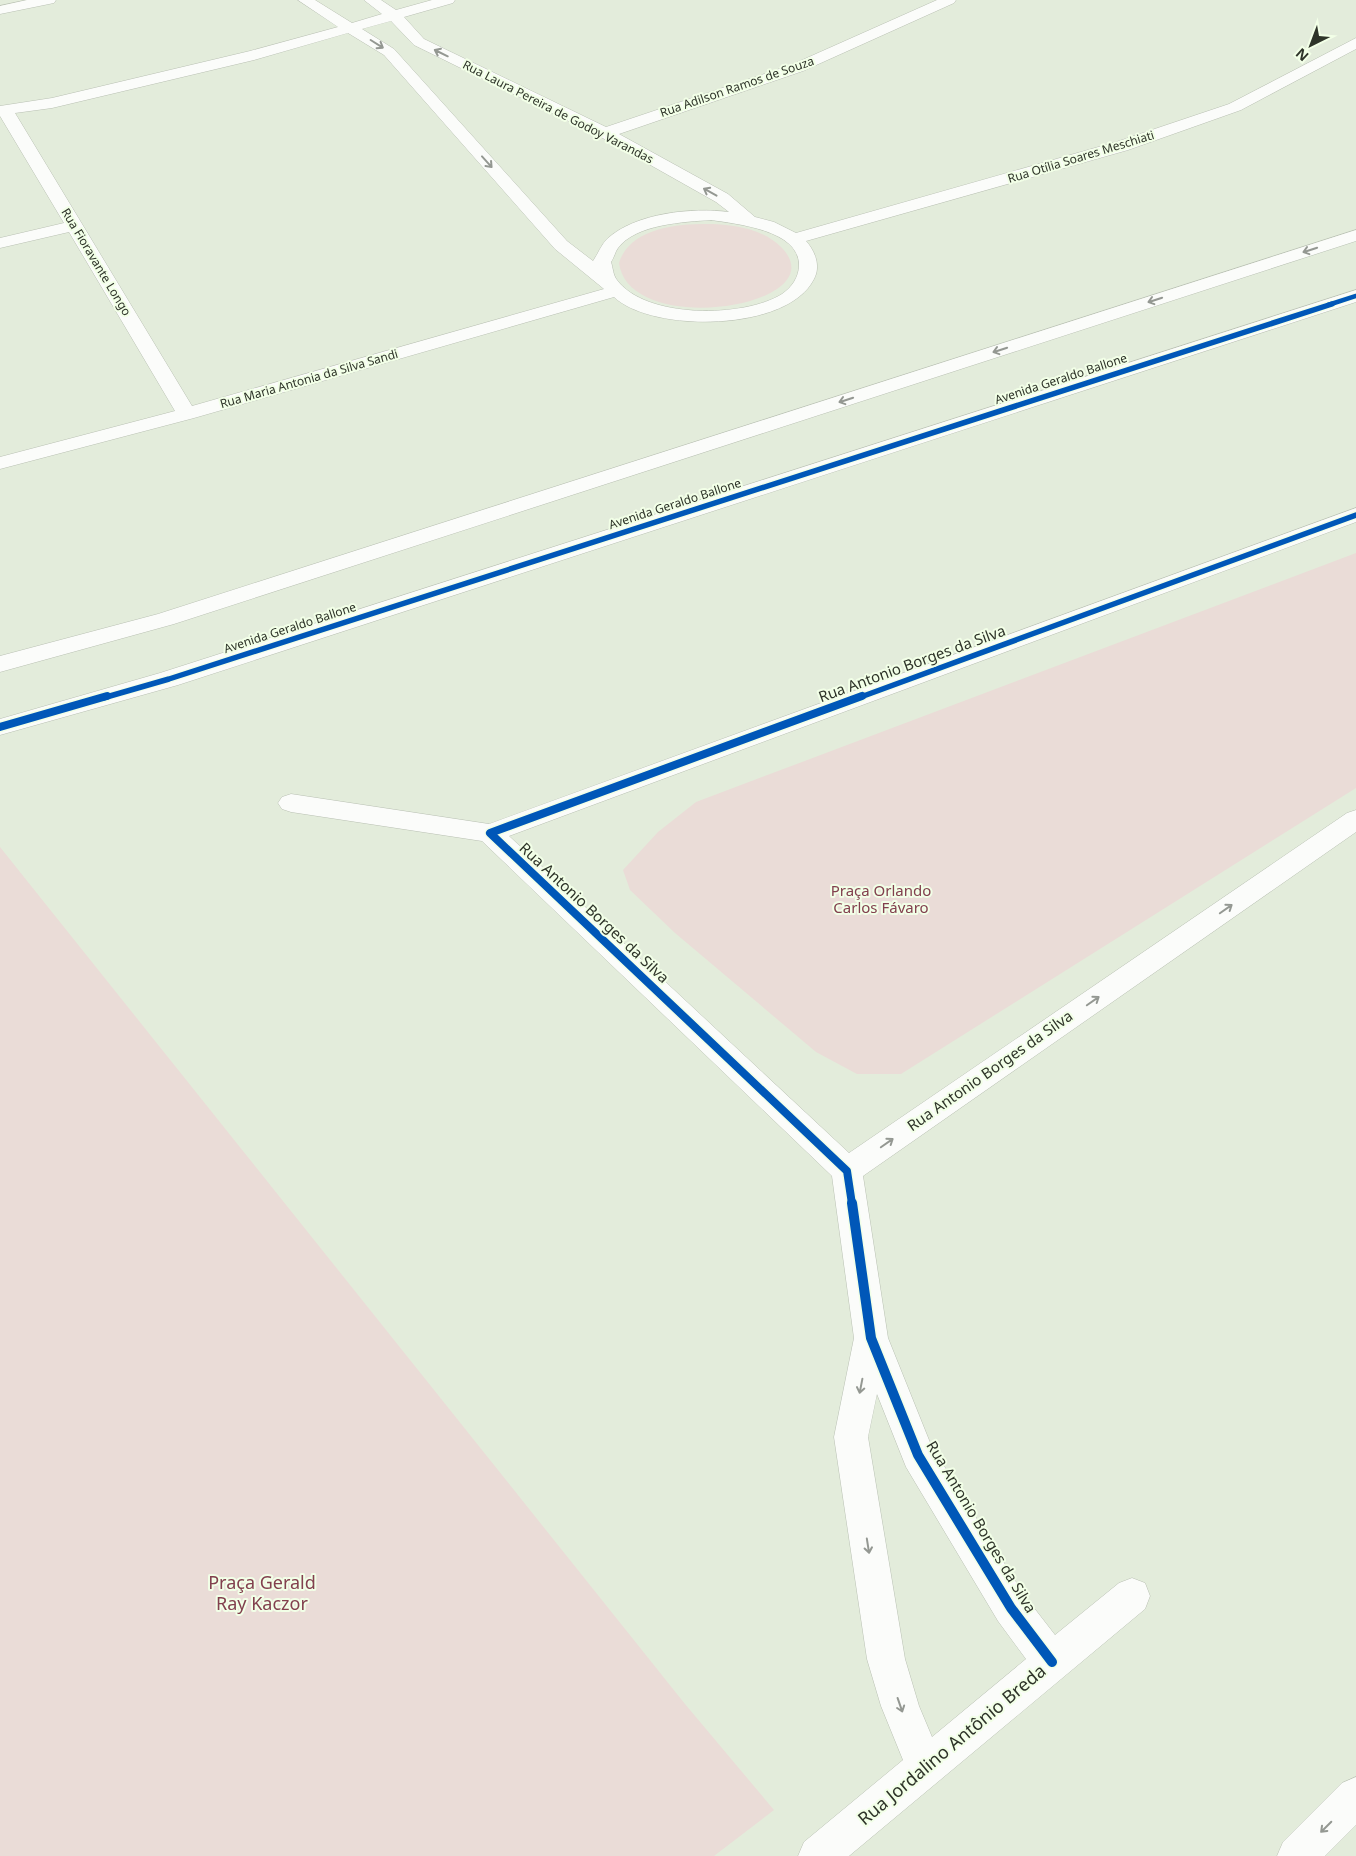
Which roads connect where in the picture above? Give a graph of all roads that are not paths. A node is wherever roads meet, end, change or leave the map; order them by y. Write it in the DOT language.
graph roads {
  1 [pos="50,0"];
  2 [pos="306,0"];
  3 [pos="371,0"];
  4 [pos="448,0"];
  5 [pos="949,0"];
  6 [pos="0,10"];
  7 [pos="395,16"];
  8 [pos="350,28"];
  9 [pos="1356,43"];
  10 [pos="3,111"];
  11 [pos="605,133"];
  12 [pos="750,220"];
  13 [pos="74,226"];
  14 [pos="1356,236"];
  15 [pos="793,239"];
  16 [pos="0,243"];
  17 [pos="612,286"];
  18 [pos="1356,296"];
  19 [pos="187,414"];
  20 [pos="0,464"];
  21 [pos="1356,515"];
  22 [pos="0,664"];
  23 [pos="0,727"];
  24 [pos="291,803"];
  25 [pos="1356,819"];
  26 [pos="490,833"];
  27 [pos="847,1170"];
  28 [pos="871,1338"];
  29 [pos="1132,1596"];
  30 [pos="1052,1662"];
  31 [pos="925,1767"];
  32 [pos="1356,1797"];
  33 [pos="818,1856"];
  34 [pos="1297,1856"];
  1 -- 6 [label="street"];
  2 -- 8 [label="street"];
  3 -- 7 [label="street, Rua Laura Pereira de Godoy Varandas"];
  4 -- 7 [label="street"];
  5 -- 11 [label="street, Rua Adilson Ramos de Souza"];
  7 -- 8 [label="street"];
  11 -- 7 [label="street, Rua Laura Pereira de Godoy Varandas, one-way"];
  8 -- 10 [label="street"];
  8 -- 17 [label="street, one-way"];
  9 -- 15 [label="street, Rua Otília Soares Meschiati"];
  10 -- 13 [label="street, Rua Fioravante Longo"];
  12 -- 11 [label="street, Rua Laura Pereira de Godoy Varandas, one-way"];
  12 -- 15 [label="street"];
  12 -- 17 [label="street"];
  13 -- 16 [label="street"];
  13 -- 19 [label="street, Rua Fioravante Longo"];
  14 -- 22 [label="street, one-way"];
  15 -- 17 [label="street"];
  17 -- 19 [label="street, Rua Maria Antonia da Silva Sandi"];
  18 -- 23 [label="street, Avenida Geraldo Ballone"];
  19 -- 20 [label="street, Rua Maria Antonia da Silva Sandi"];
  21 -- 26 [label="street, Rua Antonio Borges da Silva"];
  24 -- 26 [label="street, Rua Antonio Borges da Silva"];
  27 -- 25 [label="street, Rua Antonio Borges da Silva, one-way"];
  26 -- 27 [label="street, Rua Antonio Borges da Silva"];
  27 -- 28 [label="street, Rua Antonio Borges da Silva"];
  28 -- 30 [label="street, Rua Antonio Borges da Silva"];
  28 -- 31 [label="street, Rua Antonio Borges da Silva, one-way"];
  29 -- 30 [label="street, Rua Jordalino Antônio Breda"];
  30 -- 31 [label="street, Rua Jordalino Antônio Breda"];
  31 -- 33 [label="street, Rua Jordalino Antônio Breda"];
  32 -- 34 [label="street, one-way"];
}
